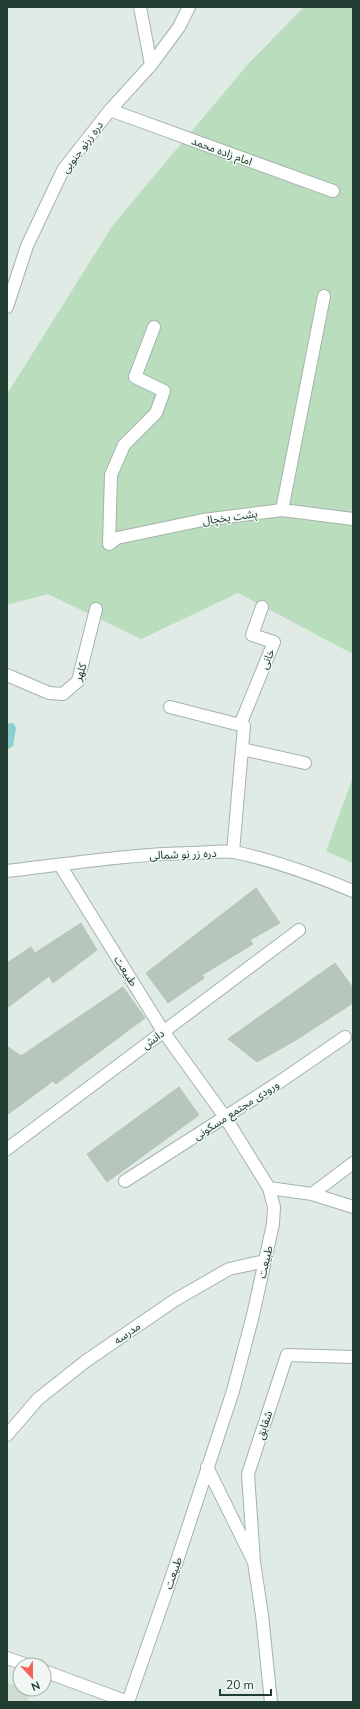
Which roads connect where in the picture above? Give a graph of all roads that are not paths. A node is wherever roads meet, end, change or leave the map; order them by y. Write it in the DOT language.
graph roads {
  1 [pos="140,7"];
  2 [pos="189,7"];
  3 [pos="151,65"];
  4 [pos="110,110"];
  5 [pos="333,191"];
  6 [pos="324,296"];
  7 [pos="7,307"];
  8 [pos="154,326"];
  9 [pos="282,510"];
  10 [pos="353,519"];
  11 [pos="262,607"];
  12 [pos="96,608"];
  13 [pos="7,675"];
  14 [pos="170,706"];
  15 [pos="240,725"];
  16 [pos="242,749"];
  17 [pos="306,763"];
  18 [pos="233,852"];
  19 [pos="60,865"];
  20 [pos="7,871"];
  21 [pos="353,891"];
  22 [pos="299,930"];
  23 [pos="163,1031"];
  24 [pos="345,1037"];
  25 [pos="225,1117"];
  26 [pos="7,1149"];
  27 [pos="353,1163"];
  28 [pos="125,1181"];
  29 [pos="269,1188"];
  30 [pos="312,1194"];
  31 [pos="353,1208"];
  32 [pos="265,1261"];
  33 [pos="353,1357"];
  34 [pos="7,1435"];
  35 [pos="207,1467"];
  36 [pos="254,1562"];
  37 [pos="52,1674"];
  38 [pos="128,1702"];
  39 [pos="270,1702"];
  1 -- 3 [label="street"];
  2 -- 3 [label="street, دره زرنو جنوبی"];
  3 -- 4 [label="street, دره زرنو جنوبی"];
  4 -- 5 [label="street, امام زاده محمد"];
  4 -- 7 [label="street, دره زرنو جنوبی"];
  6 -- 9 [label="street"];
  8 -- 9 [label="street, پشت یخچال"];
  9 -- 10 [label="street, پشت یخچال"];
  11 -- 15 [label="street, خانی"];
  12 -- 13 [label="street, کلهر"];
  14 -- 15 [label="street"];
  15 -- 16 [label="street"];
  16 -- 17 [label="street"];
  16 -- 18 [label="street"];
  18 -- 19 [label="street, دره زر نو شمالی"];
  18 -- 21 [label="street, دره زر نو شمالی"];
  19 -- 20 [label="street, دره زر نو شمالی"];
  19 -- 23 [label="street, طبیعت"];
  22 -- 23 [label="street, دانش"];
  23 -- 25 [label="street, طبیعت"];
  23 -- 26 [label="street, دانش"];
  24 -- 25 [label="street, ورودی مجتمع مسکونی"];
  25 -- 28 [label="street, ورودی مجتمع مسکونی"];
  25 -- 29 [label="street, طبیعت"];
  27 -- 30 [label="street"];
  29 -- 30 [label="street"];
  29 -- 32 [label="street, طبیعت"];
  30 -- 31 [label="street"];
  32 -- 34 [label="street, مدرسه"];
  32 -- 35 [label="street, طبیعت"];
  33 -- 36 [label="street, شقایق"];
  35 -- 36 [label="street, شقایق"];
  35 -- 38 [label="street, طبیعت"];
  36 -- 39 [label="street, شقایق"];
  37 -- 38 [label="street"];
}
